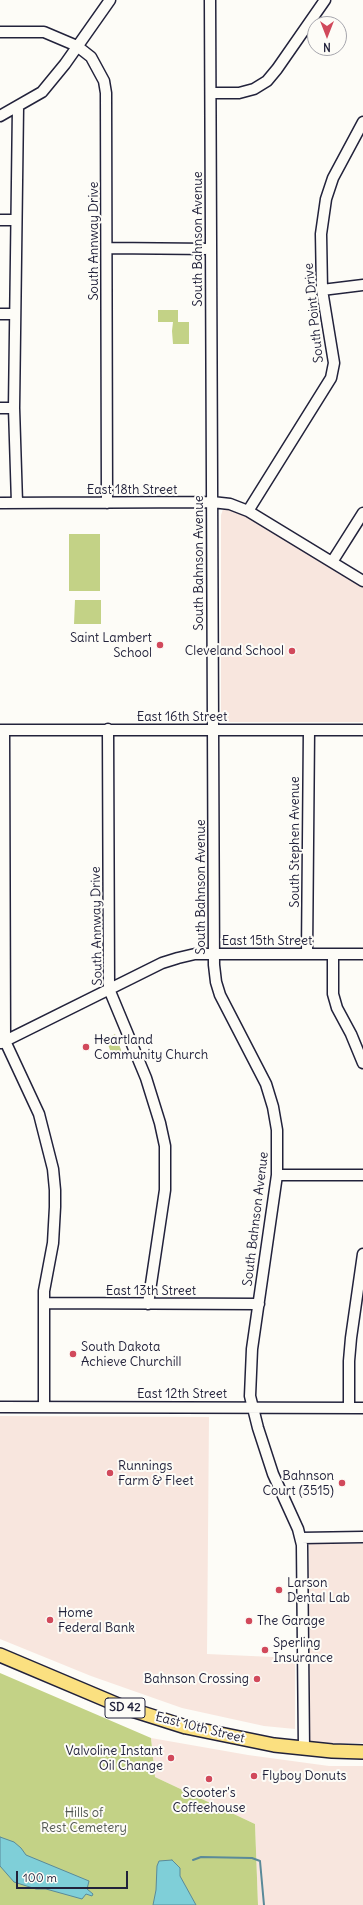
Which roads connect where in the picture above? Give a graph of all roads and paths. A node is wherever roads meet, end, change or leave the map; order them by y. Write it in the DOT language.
graph roads {
  1 [pos="110,0"];
  2 [pos="210,0"];
  3 [pos="325,0"];
  4 [pos="0,32"];
  5 [pos="77,46"];
  6 [pos="211,93"];
  7 [pos="18,107"];
  8 [pos="0,116"];
  9 [pos="363,122"];
  10 [pos="0,220"];
  11 [pos="15,220"];
  12 [pos="107,248"];
  13 [pos="211,249"];
  14 [pos="363,284"];
  15 [pos="322,290"];
  16 [pos="0,314"];
  17 [pos="14,314"];
  18 [pos="0,408"];
  19 [pos="14,408"];
  20 [pos="212,502"];
  21 [pos="0,503"];
  22 [pos="17,503"];
  23 [pos="107,503"];
  24 [pos="248,511"];
  25 [pos="363,513"];
  26 [pos="332,562"];
  27 [pos="363,581"];
  28 [pos="108,729"];
  29 [pos="2,730"];
  30 [pos="213,730"];
  31 [pos="308,730"];
  32 [pos="363,730"];
  33 [pos="214,954"];
  34 [pos="307,954"];
  35 [pos="333,954"];
  36 [pos="363,954"];
  37 [pos="109,989"];
  38 [pos="3,1043"];
  39 [pos="363,1063"];
  40 [pos="276,1175"];
  41 [pos="363,1175"];
  42 [pos="363,1254"];
  43 [pos="44,1303"];
  44 [pos="148,1304"];
  45 [pos="259,1304"];
  46 [pos="0,1407"];
  47 [pos="44,1407"];
  48 [pos="252,1408"];
  49 [pos="349,1408"];
  50 [pos="363,1408"];
  51 [pos="363,1537"];
  52 [pos="301,1538"];
  53 [pos="0,1655"];
  54 [pos="304,1749"];
  55 [pos="363,1752"];
  1 -- 5 [label="street"];
  2 -- 6 [label="street, South Bahnson Avenue"];
  3 -- 6 [label="street"];
  4 -- 5 [label="street, South Annway Drive"];
  5 -- 7 [label="street"];
  5 -- 12 [label="street, South Annway Drive"];
  6 -- 13 [label="street, South Bahnson Avenue"];
  7 -- 8 [label="street"];
  7 -- 11 [label="street"];
  9 -- 15 [label="street, South Point Drive"];
  10 -- 11 [label="street"];
  11 -- 17 [label="street"];
  12 -- 13 [label="street"];
  12 -- 23 [label="street, South Annway Drive"];
  13 -- 20 [label="street, South Bahnson Avenue"];
  14 -- 15 [label="street"];
  15 -- 24 [label="street, South Point Drive"];
  16 -- 17 [label="street"];
  17 -- 19 [label="street"];
  18 -- 19 [label="street"];
  19 -- 22 [label="street"];
  20 -- 23 [label="street, East 18th Street"];
  20 -- 24 [label="street, East 18th Street"];
  20 -- 30 [label="street, South Bahnson Avenue"];
  21 -- 22 [label="street, East 18th Street"];
  22 -- 23 [label="street, East 18th Street"];
  24 -- 26 [label="street, East 18th Street"];
  25 -- 26 [label="street"];
  26 -- 27 [label="street, East 18th Street"];
  28 -- 29 [label="street, East 16th Street"];
  28 -- 30 [label="street, East 16th Street"];
  28 -- 37 [label="street, South Annway Drive"];
  29 -- 38 [label="street"];
  30 -- 31 [label="street, East 16th Street"];
  30 -- 33 [label="street, South Bahnson Avenue"];
  31 -- 32 [label="street, East 16th Street"];
  31 -- 34 [label="street, South Stephen Avenue"];
  33 -- 34 [label="street, East 15th Street"];
  33 -- 37 [label="street, East 15th Street"];
  33 -- 40 [label="street, South Bahnson Avenue"];
  34 -- 35 [label="street, East 15th Street"];
  35 -- 36 [label="street, East 15th Street"];
  35 -- 39 [label="street"];
  37 -- 38 [label="street, East 15th Street"];
  37 -- 44 [label="street, South Annway Drive"];
  38 -- 43 [label="street"];
  40 -- 41 [label="street"];
  40 -- 45 [label="street, South Bahnson Avenue"];
  42 -- 49 [label="street"];
  43 -- 44 [label="street, East 13th Street"];
  43 -- 47 [label="street"];
  44 -- 45 [label="street, East 13th Street"];
  45 -- 48 [label="street, South Bahnson Avenue"];
  46 -- 47 [label="street, East 12th Street"];
  47 -- 48 [label="street, East 12th Street"];
  48 -- 49 [label="street, East 12th Street"];
  48 -- 52 [label="street, South Bahnson Avenue"];
  49 -- 50 [label="street, East 12th Street"];
  51 -- 52 [label="street"];
  52 -- 54 [label="street, South Bahnson Avenue"];
  53 -- 54 [label="main road, East 10th Street / SD 42"];
  54 -- 55 [label="main road, East 10th Street / SD 42"];
}
